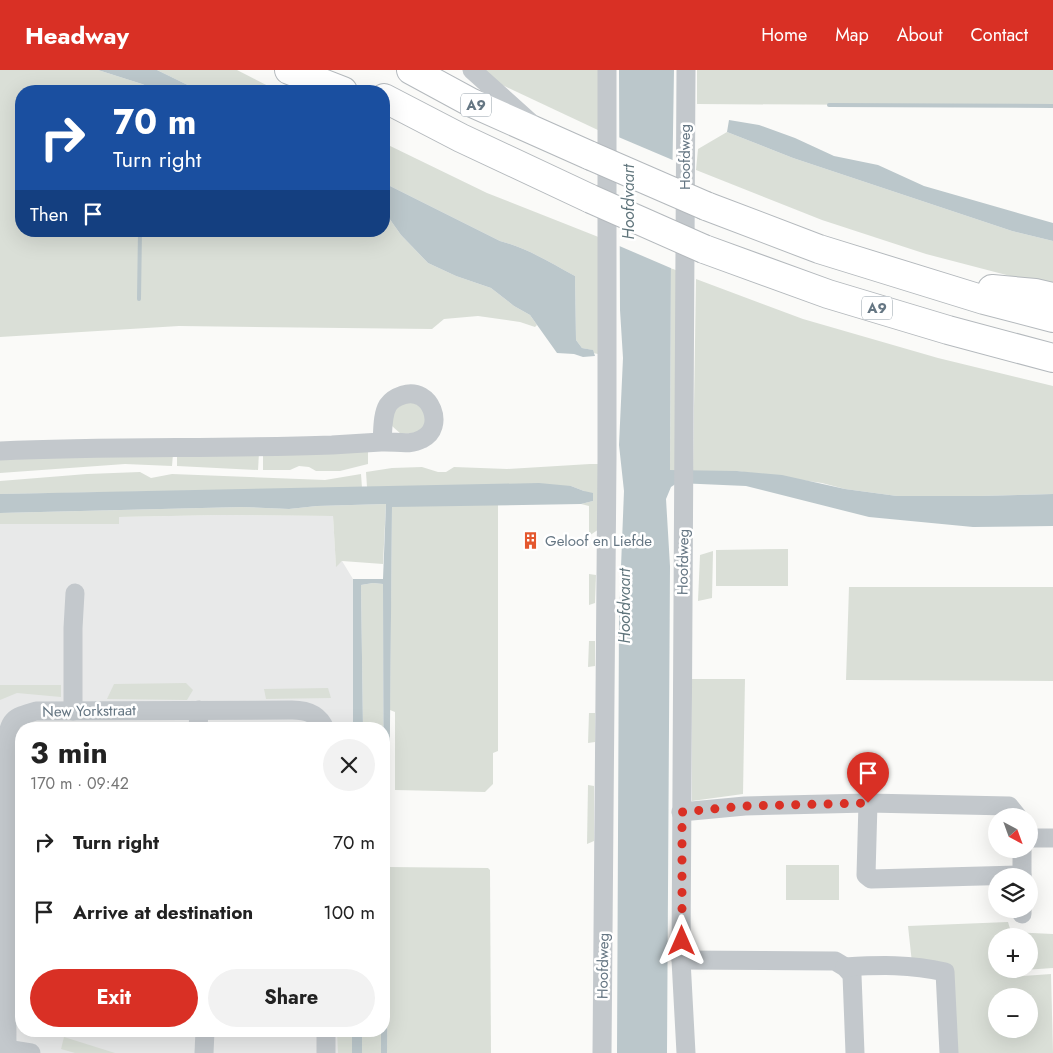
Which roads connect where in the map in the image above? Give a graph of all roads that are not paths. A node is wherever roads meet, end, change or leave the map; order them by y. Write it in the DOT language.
graph roads {
  1 [pos="289,70"];
  2 [pos="330,70"];
  3 [pos="410,70"];
  4 [pos="472,70"];
  5 [pos="607,70"];
  6 [pos="686,70"];
  7 [pos="328,85"];
  8 [pos="359,85"];
  9 [pos="390,101"];
  10 [pos="390,109"];
  11 [pos="544,135"];
  12 [pos="461,138"];
  13 [pos="928,283"];
  14 [pos="1053,297"];
  15 [pos="1053,318"];
  16 [pos="1053,358"];
  17 [pos="382,442"];
  18 [pos="0,451"];
  19 [pos="75,593"];
  20 [pos="199,710"];
  21 [pos="73,711"];
  22 [pos="198,722"];
  23 [pos="320,722"];
  24 [pos="4,726"];
  25 [pos="868,803"];
  26 [pos="1011,808"];
  27 [pos="682,812"];
  28 [pos="1038,838"];
  29 [pos="1053,838"];
  30 [pos="10,877"];
  31 [pos="988,877"];
  32 [pos="681,960"];
  33 [pos="845,967"];
  34 [pos="205,1037"];
  35 [pos="326,1037"];
  36 [pos="5,1050"];
  37 [pos="31,1053"];
  38 [pos="204,1053"];
  39 [pos="326,1053"];
  40 [pos="602,1053"];
  41 [pos="686,1053"];
  42 [pos="855,1053"];
  43 [pos="949,1053"];
  1 -- 7 [label="highway"];
  2 -- 8 [label="highway"];
  3 -- 11 [label="highway, A9"];
  4 -- 11 [label="street"];
  5 -- 40 [label="street, Hoofdweg"];
  6 -- 27 [label="street, Hoofdweg"];
  9 -- 12 [label="highway, A9"];
  10 -- 12 [label="highway, A9"];
  11 -- 13 [label="highway, A9, bridge"];
  12 -- 16 [label="highway, A9, bridge"];
  13 -- 14 [label="highway, A9"];
  13 -- 15 [label="highway, A9"];
  17 -- 18 [label="street"];
  19 -- 21 [label="street"];
  20 -- 21 [label="street, New Yorkstraat"];
  20 -- 22 [label="street"];
  20 -- 23 [label="street, New Yorkstraat"];
  21 -- 24 [label="street, New Yorkstraat"];
  24 -- 30 [label="street, New Yorkstraat"];
  25 -- 26 [label="street"];
  25 -- 27 [label="street"];
  25 -- 31 [label="street"];
  27 -- 32 [label="street, Hoofdweg"];
  28 -- 29 [label="street"];
  30 -- 36 [label="street, New Yorkstraat"];
  32 -- 33 [label="street"];
  32 -- 41 [label="street, Hoofdweg"];
  33 -- 42 [label="street"];
  33 -- 43 [label="street"];
  34 -- 38 [label="street"];
  35 -- 39 [label="street"];
  36 -- 37 [label="street"];
}
